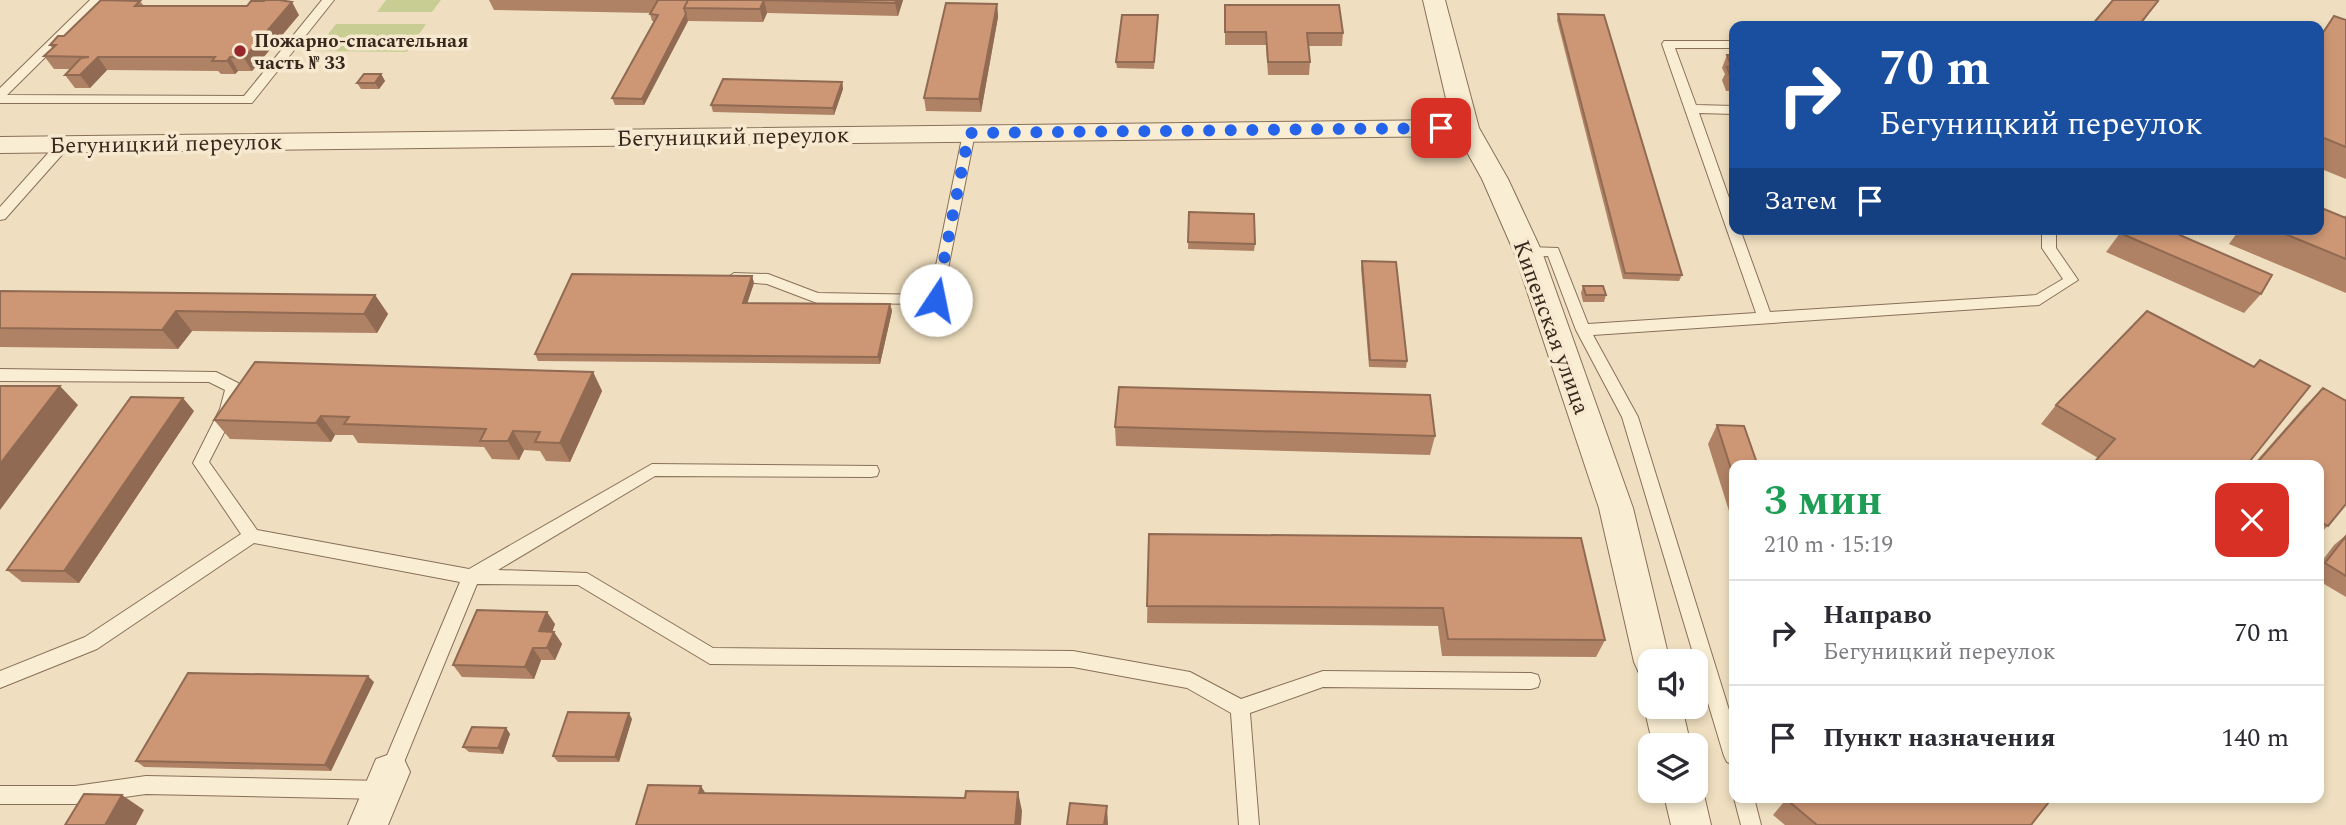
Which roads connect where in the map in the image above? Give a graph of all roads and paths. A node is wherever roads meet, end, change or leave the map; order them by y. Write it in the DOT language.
graph roads {
  1 [pos="97,0"];
  2 [pos="328,0"];
  3 [pos="1434,0"];
  4 [pos="1729,44"];
  5 [pos="0,97"];
  6 [pos="1691,109"];
  7 [pos="1729,110"];
  8 [pos="1466,128"];
  9 [pos="969,133"];
  10 [pos="0,145"];
  11 [pos="63,145"];
  12 [pos="0,216"];
  13 [pos="1729,217"];
  14 [pos="1735,235"];
  15 [pos="2049,235"];
  16 [pos="1528,252"];
  17 [pos="713,278"];
  18 [pos="1765,319"];
  19 [pos="1583,330"];
  20 [pos="0,375"];
  21 [pos="871,471"];
  22 [pos="252,536"];
  23 [pos="471,577"];
  24 [pos="1649,649"];
  25 [pos="0,680"];
  26 [pos="1531,681"];
  27 [pos="1240,708"];
  28 [pos="1729,740"];
  29 [pos="0,795"];
  30 [pos="380,796"];
  31 [pos="1686,803"];
  32 [pos="1745,803"];
  33 [pos="1249,825"];
  34 [pos="1691,825"];
  35 [pos="1751,825"];
  1 -- 5 [label="lane"];
  2 -- 5 [label="lane"];
  3 -- 8 [label="street, Кипенская улица"];
  4 -- 6 [label="lane"];
  6 -- 7 [label="lane"];
  6 -- 13 [label="lane"];
  8 -- 9 [label="street, Бегуницкий переулок"];
  8 -- 16 [label="street, Кипенская улица"];
  9 -- 11 [label="street, Бегуницкий переулок"];
  9 -- 17 [label="lane"];
  10 -- 11 [label="street, Бегуницкий переулок"];
  11 -- 12 [label="lane"];
  14 -- 18 [label="lane"];
  15 -- 18 [label="lane"];
  16 -- 19 [label="lane"];
  16 -- 24 [label="street, Кипенская улица"];
  18 -- 19 [label="lane"];
  19 -- 28 [label="lane"];
  20 -- 22 [label="lane"];
  21 -- 23 [label="lane"];
  22 -- 23 [label="lane"];
  22 -- 25 [label="lane"];
  23 -- 27 [label="lane"];
  23 -- 30 [label="lane"];
  26 -- 27 [label="lane"];
  27 -- 33 [label="lane"];
  29 -- 30 [label="lane"];
  31 -- 34 [label="street"];
  32 -- 35 [label="lane"];
}
